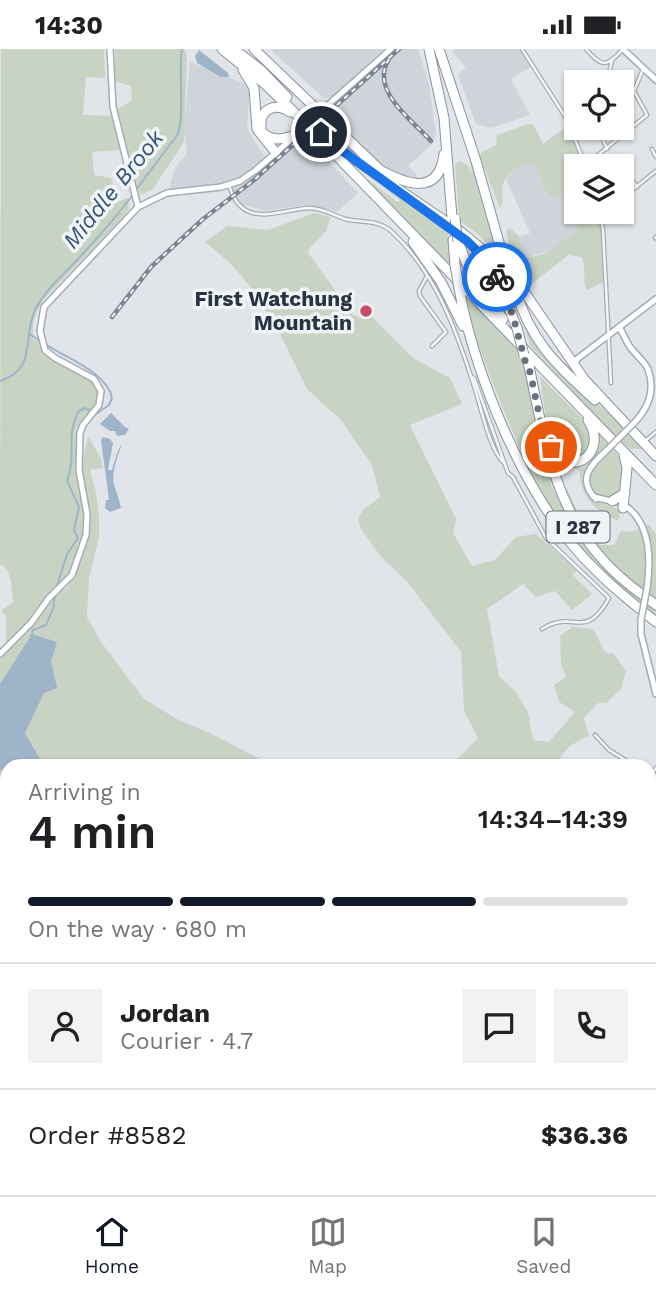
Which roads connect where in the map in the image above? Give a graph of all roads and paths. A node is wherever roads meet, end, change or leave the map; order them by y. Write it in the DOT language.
graph roads {
  1 [pos="110,49"];
  2 [pos="222,49"];
  3 [pos="234,49"];
  4 [pos="254,49"];
  5 [pos="391,49"];
  6 [pos="429,49"];
  7 [pos="439,49"];
  8 [pos="522,49"];
  9 [pos="586,49"];
  10 [pos="623,49"];
  11 [pos="612,61"];
  12 [pos="238,62"];
  13 [pos="643,67"];
  14 [pos="610,70"];
  15 [pos="656,80"];
  16 [pos="634,91"];
  17 [pos="318,115"];
  18 [pos="634,126"];
  19 [pos="300,129"];
  20 [pos="263,133"];
  21 [pos="446,135"];
  22 [pos="603,140"];
  23 [pos="618,140"];
  24 [pos="607,149"];
  25 [pos="652,149"];
  26 [pos="276,153"];
  27 [pos="581,154"];
  28 [pos="601,154"];
  29 [pos="656,157"];
  30 [pos="380,170"];
  31 [pos="656,171"];
  32 [pos="634,183"];
  33 [pos="390,184"];
  34 [pos="229,185"];
  35 [pos="637,187"];
  36 [pos="634,189"];
  37 [pos="138,207"];
  38 [pos="452,220"];
  39 [pos="602,224"];
  40 [pos="404,226"];
  41 [pos="455,240"];
  42 [pos="428,276"];
  43 [pos="512,286"];
  44 [pos="656,299"];
  45 [pos="619,327"];
  46 [pos="520,331"];
  47 [pos="608,335"];
  48 [pos="432,347"];
  49 [pos="572,358"];
  50 [pos="482,373"];
  51 [pos="611,383"];
  52 [pos="583,409"];
  53 [pos="541,423"];
  54 [pos="629,424"];
  55 [pos="656,432"];
  56 [pos="643,443"];
  57 [pos="621,449"];
  58 [pos="656,456"];
  59 [pos="636,465"];
  60 [pos="645,474"];
  61 [pos="627,476"];
  62 [pos="656,485"];
  63 [pos="625,493"];
  64 [pos="594,497"];
  65 [pos="612,501"];
  66 [pos="623,506"];
  67 [pos="656,605"];
  68 [pos="656,622"];
  69 [pos="542,629"];
  70 [pos="0,654"];
  71 [pos="655,682"];
  72 [pos="656,694"];
  73 [pos="595,735"];
  74 [pos="624,759"];
  1 -- 37 [label="street"];
  2 -- 12 [label="highway"];
  3 -- 33 [label="highway"];
  4 -- 17 [label="highway"];
  5 -- 17 [label="street"];
  6 -- 21 [label="highway, I 287"];
  7 -- 43 [label="highway, I 287, bridge"];
  8 -- 27 [label="street"];
  9 -- 11 [label="street"];
  10 -- 11 [label="street"];
  10 -- 13 [label="street"];
  11 -- 14 [label="street"];
  12 -- 19 [label="highway"];
  12 -- 26 [label="highway"];
  13 -- 15 [label="street"];
  13 -- 16 [label="street"];
  16 -- 18 [label="street"];
  17 -- 19 [label="street, bridge"];
  17 -- 30 [label="highway"];
  19 -- 20 [label="highway"];
  19 -- 20 [label="highway"];
  19 -- 26 [label="street"];
  19 -- 40 [label="highway"];
  20 -- 26 [label="highway"];
  21 -- 30 [label="highway"];
  21 -- 38 [label="highway, I 287"];
  22 -- 24 [label="street"];
  23 -- 24 [label="street"];
  24 -- 28 [label="street"];
  25 -- 29 [label="street"];
  26 -- 34 [label="street"];
  30 -- 38 [label="highway"];
  31 -- 35 [label="street"];
  32 -- 35 [label="street"];
  33 -- 38 [label="highway"];
  33 -- 46 [label="highway"];
  34 -- 37 [label="street"];
  34 -- 42 [label="street"];
  35 -- 36 [label="street"];
  37 -- 70 [label="street"];
  38 -- 41 [label="highway, I 287, bridge"];
  38 -- 49 [label="highway"];
  39 -- 47 [label="street"];
  40 -- 50 [label="highway"];
  40 -- 52 [label="highway"];
  41 -- 50 [label="highway, I 287, bridge"];
  41 -- 59 [label="highway"];
  42 -- 48 [label="street"];
  42 -- 69 [label="street"];
  43 -- 46 [label="highway, I 287"];
  43 -- 54 [label="highway"];
  44 -- 45 [label="street"];
  45 -- 47 [label="street"];
  45 -- 54 [label="street"];
  46 -- 53 [label="highway, I 287, bridge"];
  47 -- 49 [label="street"];
  47 -- 51 [label="street"];
  49 -- 54 [label="highway"];
  50 -- 68 [label="highway, I 287"];
  52 -- 53 [label="highway"];
  52 -- 57 [label="highway"];
  53 -- 67 [label="highway, I 287"];
  54 -- 56 [label="highway"];
  54 -- 64 [label="street, bridge"];
  55 -- 56 [label="street"];
  56 -- 58 [label="highway"];
  57 -- 59 [label="highway"];
  57 -- 61 [label="highway"];
  59 -- 60 [label="highway"];
  60 -- 61 [label="highway"];
  60 -- 62 [label="highway"];
  61 -- 63 [label="highway"];
  63 -- 65 [label="highway"];
  63 -- 66 [label="highway"];
  64 -- 65 [label="street"];
  64 -- 66 [label="street"];
  65 -- 66 [label="street"];
  66 -- 71 [label="street, bridge"];
  71 -- 72 [label="street"];
  73 -- 74 [label="street"];
}
